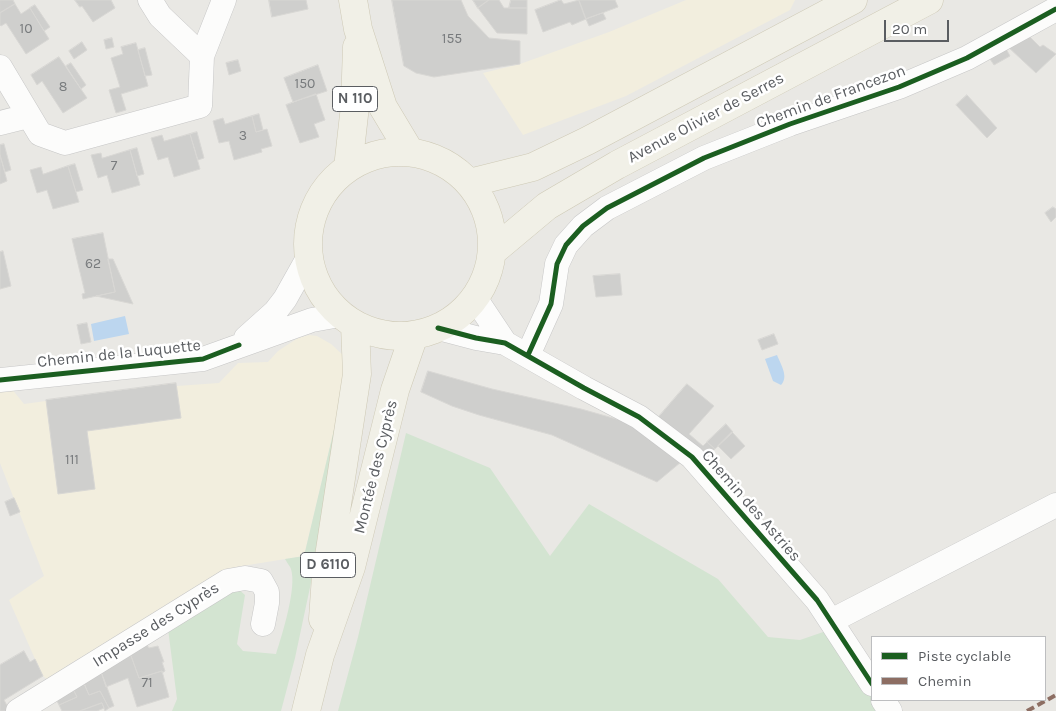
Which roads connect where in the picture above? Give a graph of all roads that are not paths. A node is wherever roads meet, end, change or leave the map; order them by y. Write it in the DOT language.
graph roads {
  1 [pos="150,0"];
  2 [pos="224,0"];
  3 [pos="353,0"];
  4 [pos="853,0"];
  5 [pos="929,0"];
  6 [pos="1056,9"];
  7 [pos="358,29"];
  8 [pos="202,56"];
  9 [pos="0,67"];
  10 [pos="28,116"];
  11 [pos="0,123"];
  12 [pos="410,152"];
  13 [pos="348,168"];
  14 [pos="469,182"];
  15 [pos="492,252"];
  16 [pos="308,258"];
  17 [pos="475,298"];
  18 [pos="347,320"];
  19 [pos="426,332"];
  20 [pos="239,344"];
  21 [pos="506,344"];
  22 [pos="528,355"];
  23 [pos="0,380"];
  24 [pos="1056,505"];
  25 [pos="831,621"];
  26 [pos="263,624"];
  27 [pos="320,656"];
  28 [pos="871,682"];
  29 [pos="18,711"];
  30 [pos="306,711"];
  1 -- 8 [label="street"];
  2 -- 8 [label="street"];
  3 -- 7 [label="main road, N 110"];
  4 -- 14 [label="main road"];
  5 -- 15 [label="main road, Avenue Olivier de Serres"];
  6 -- 22 [label="street, Chemin de Francezon"];
  7 -- 12 [label="main road, N 110"];
  7 -- 13 [label="main road, N 110"];
  8 -- 10 [label="street"];
  9 -- 10 [label="street"];
  10 -- 11 [label="street"];
  12 -- 13 [label="main road"];
  12 -- 14 [label="main road"];
  13 -- 16 [label="main road"];
  14 -- 15 [label="main road"];
  15 -- 17 [label="main road"];
  16 -- 18 [label="main road"];
  16 -- 20 [label="street, Chemin de la Luquette"];
  17 -- 19 [label="main road"];
  17 -- 21 [label="street, Chemin des Astries"];
  18 -- 19 [label="main road"];
  18 -- 20 [label="street, Chemin de la Luquette"];
  18 -- 27 [label="main road, Montée des Cyprès / D 6110"];
  19 -- 21 [label="street, Chemin des Astries"];
  19 -- 27 [label="main road, Montée des Cyprès / D 6110"];
  20 -- 23 [label="street, Chemin de la Luquette"];
  21 -- 22 [label="street, Chemin des Astries"];
  22 -- 25 [label="street, Chemin des Astries"];
  24 -- 25 [label="street"];
  25 -- 28 [label="street, Chemin des Astries"];
  26 -- 29 [label="street, Impasse des Cyprès"];
  27 -- 30 [label="main road, Montée des Cyprès / D 6110"];
}
